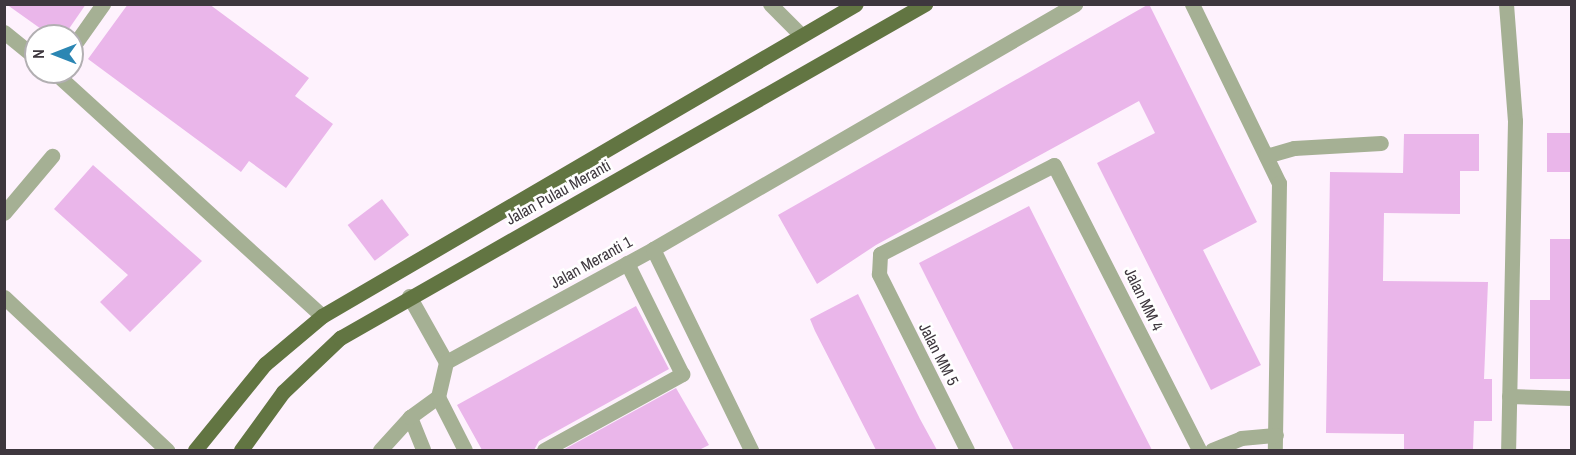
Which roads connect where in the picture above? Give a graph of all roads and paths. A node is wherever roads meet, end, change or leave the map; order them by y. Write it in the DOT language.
graph roads {
  1 [pos="103,4"];
  2 [pos="770,4"];
  3 [pos="856,4"];
  4 [pos="925,4"];
  5 [pos="1075,4"];
  6 [pos="1192,4"];
  7 [pos="1506,4"];
  8 [pos="84,31"];
  9 [pos="4,32"];
  10 [pos="801,35"];
  11 [pos="24,48"];
  12 [pos="67,84"];
  13 [pos="1381,143"];
  14 [pos="52,156"];
  15 [pos="1266,156"];
  16 [pos="1054,165"];
  17 [pos="4,213"];
  18 [pos="653,249"];
  19 [pos="627,263"];
  20 [pos="409,296"];
  21 [pos="4,297"];
  22 [pos="322,316"];
  23 [pos="446,362"];
  24 [pos="1509,396"];
  25 [pos="438,397"];
  26 [pos="1572,398"];
  27 [pos="410,417"];
  28 [pos="1275,443"];
  29 [pos="167,450"];
  30 [pos="195,450"];
  31 [pos="241,450"];
  32 [pos="380,450"];
  33 [pos="423,450"];
  34 [pos="465,450"];
  35 [pos="544,450"];
  36 [pos="751,450"];
  37 [pos="967,450"];
  38 [pos="1199,450"];
  39 [pos="1212,450"];
  40 [pos="1508,450"];
  1 -- 8 [label="street"];
  2 -- 10 [label="street"];
  3 -- 10 [label="main road, Jalan Pulau Meranti"];
  4 -- 20 [label="main road, Jalan Pulau Meranti"];
  5 -- 18 [label="street"];
  6 -- 15 [label="street"];
  7 -- 24 [label="street"];
  9 -- 11 [label="street"];
  10 -- 22 [label="main road, Jalan Pulau Meranti"];
  12 -- 22 [label="street"];
  13 -- 15 [label="street"];
  14 -- 17 [label="street"];
  15 -- 28 [label="street"];
  16 -- 37 [label="street, Jalan MM 5"];
  16 -- 38 [label="street, Jalan MM 4"];
  18 -- 19 [label="street, Jalan Meranti 1"];
  18 -- 36 [label="street, Jalan Meranti 1"];
  19 -- 23 [label="street, Jalan Meranti 1"];
  19 -- 35 [label="street"];
  20 -- 23 [label="street"];
  20 -- 31 [label="main road, Jalan Pulau Meranti"];
  21 -- 29 [label="street"];
  22 -- 30 [label="main road, Jalan Pulau Meranti"];
  23 -- 25 [label="street"];
  24 -- 26 [label="street"];
  24 -- 40 [label="street"];
  25 -- 27 [label="street"];
  25 -- 34 [label="street"];
  27 -- 32 [label="street"];
  27 -- 33 [label="street"];
  28 -- 39 [label="street"];
}
